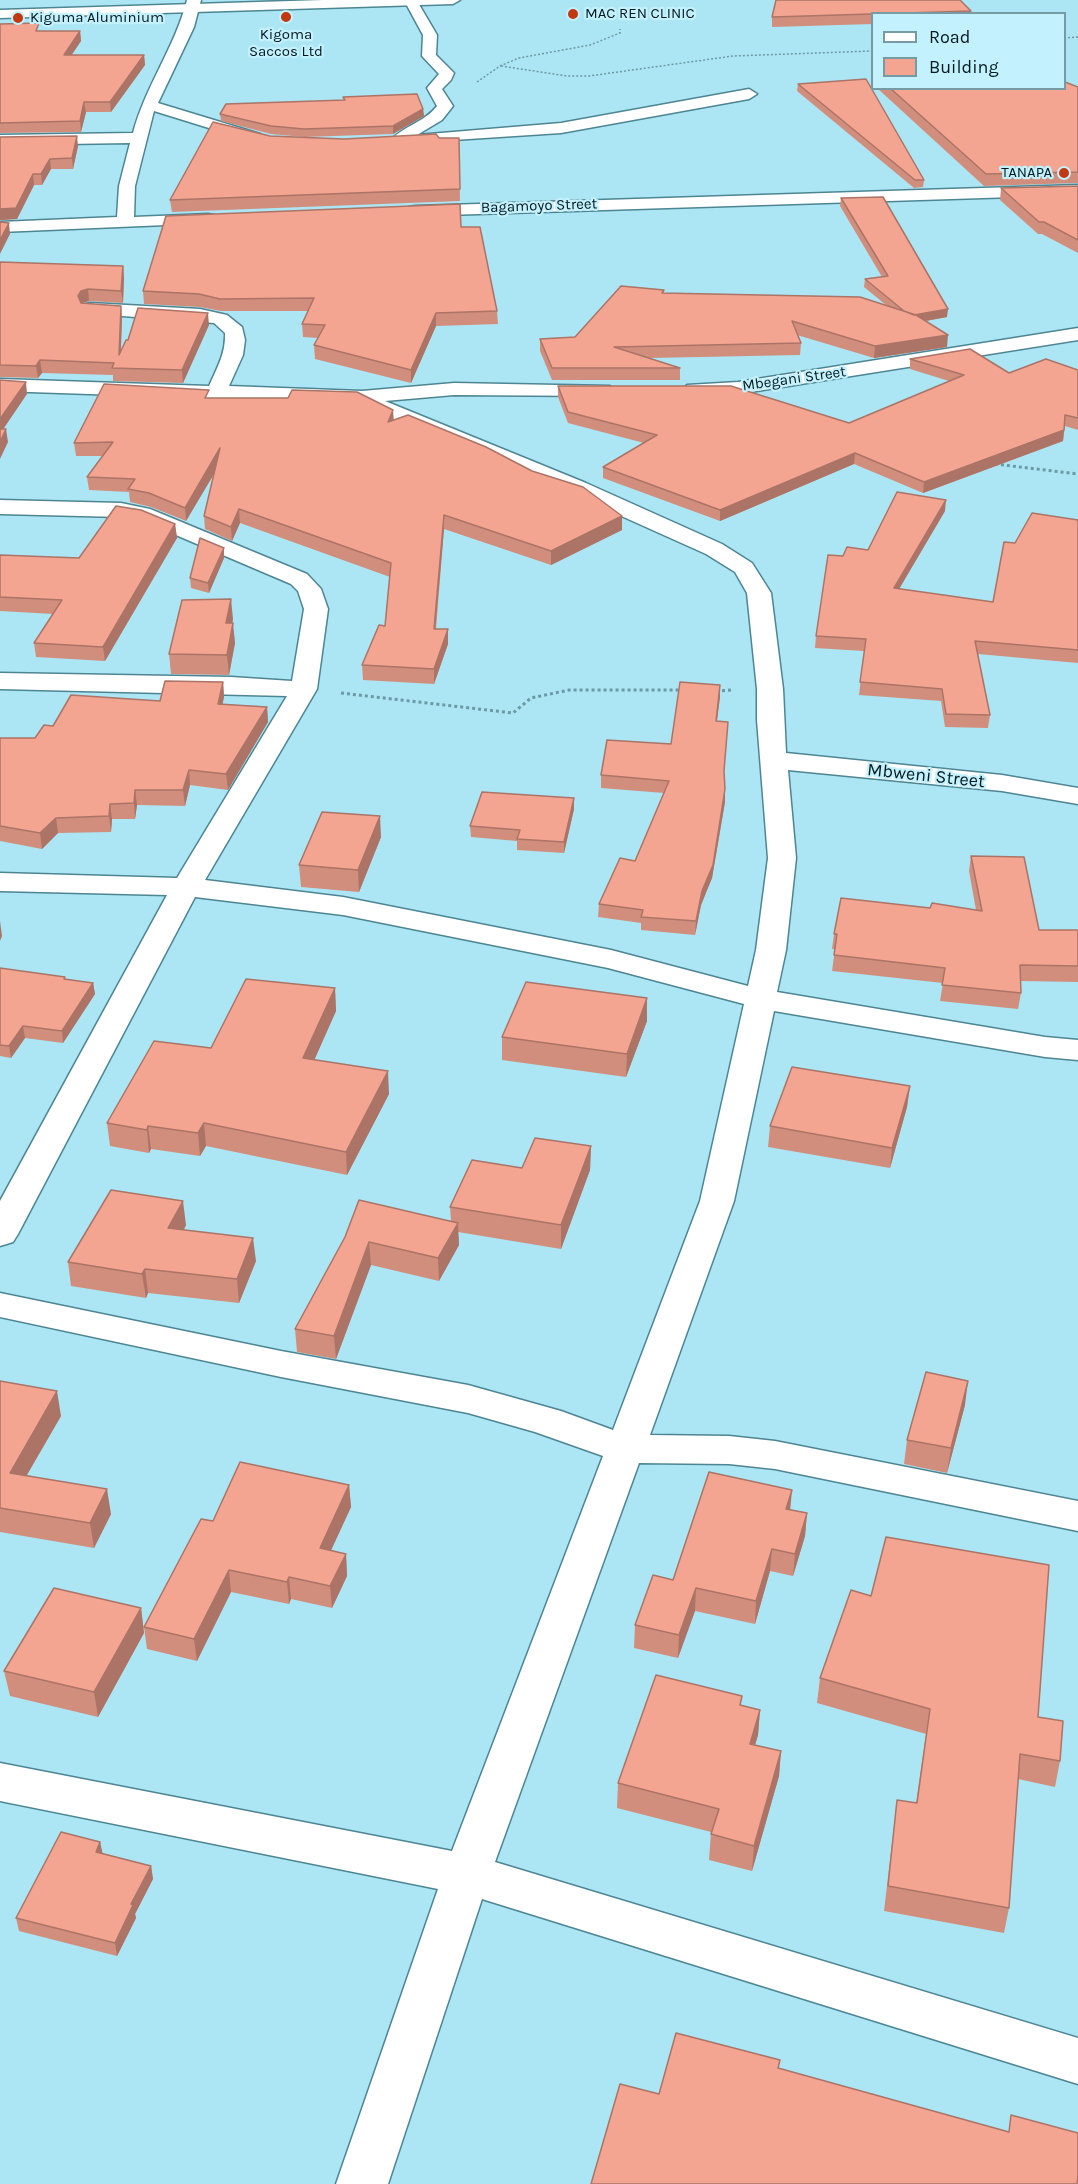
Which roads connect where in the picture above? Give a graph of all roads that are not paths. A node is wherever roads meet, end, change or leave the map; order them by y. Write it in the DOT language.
graph roads {
  1 [pos="453,0"];
  2 [pos="380,1"];
  3 [pos="410,1"];
  4 [pos="193,5"];
  5 [pos="0,14"];
  6 [pos="749,94"];
  7 [pos="149,105"];
  8 [pos="140,138"];
  9 [pos="0,140"];
  10 [pos="271,141"];
  11 [pos="1078,190"];
  12 [pos="395,212"];
  13 [pos="220,219"];
  14 [pos="125,223"];
  15 [pos="0,228"];
  16 [pos="90,309"];
  17 [pos="1078,334"];
  18 [pos="0,385"];
  19 [pos="672,389"];
  20 [pos="625,390"];
  21 [pos="216,393"];
  22 [pos="362,397"];
  23 [pos="0,507"];
  24 [pos="0,681"];
  25 [pos="304,689"];
  26 [pos="774,760"];
  27 [pos="1078,796"];
  28 [pos="0,882"];
  29 [pos="186,887"];
  30 [pos="761,999"];
  31 [pos="1078,1050"];
  32 [pos="0,1234"];
  33 [pos="0,1305"];
  34 [pos="624,1449"];
  35 [pos="1078,1516"];
  36 [pos="0,1782"];
  37 [pos="466,1874"];
  38 [pos="1078,2061"];
  39 [pos="362,2184"];
  1 -- 3 [label="street"];
  2 -- 3 [label="street"];
  2 -- 4 [label="street"];
  3 -- 6 [label="street"];
  4 -- 5 [label="street"];
  4 -- 7 [label="street"];
  7 -- 8 [label="street"];
  7 -- 10 [label="street"];
  8 -- 9 [label="street"];
  8 -- 14 [label="street"];
  11 -- 12 [label="street, Bagamoyo Street"];
  13 -- 14 [label="street"];
  14 -- 15 [label="street"];
  16 -- 21 [label="street"];
  17 -- 19 [label="street, Mbegani Street"];
  18 -- 21 [label="street"];
  20 -- 22 [label="street"];
  21 -- 22 [label="street"];
  22 -- 26 [label="street"];
  23 -- 25 [label="street"];
  24 -- 25 [label="street"];
  25 -- 29 [label="street"];
  26 -- 27 [label="street, Mbweni Street"];
  26 -- 30 [label="street"];
  28 -- 29 [label="street"];
  29 -- 30 [label="street"];
  29 -- 32 [label="street"];
  30 -- 31 [label="street"];
  30 -- 34 [label="street"];
  33 -- 34 [label="street"];
  34 -- 35 [label="street"];
  34 -- 37 [label="street"];
  36 -- 37 [label="street"];
  37 -- 38 [label="street"];
  37 -- 39 [label="street"];
}
